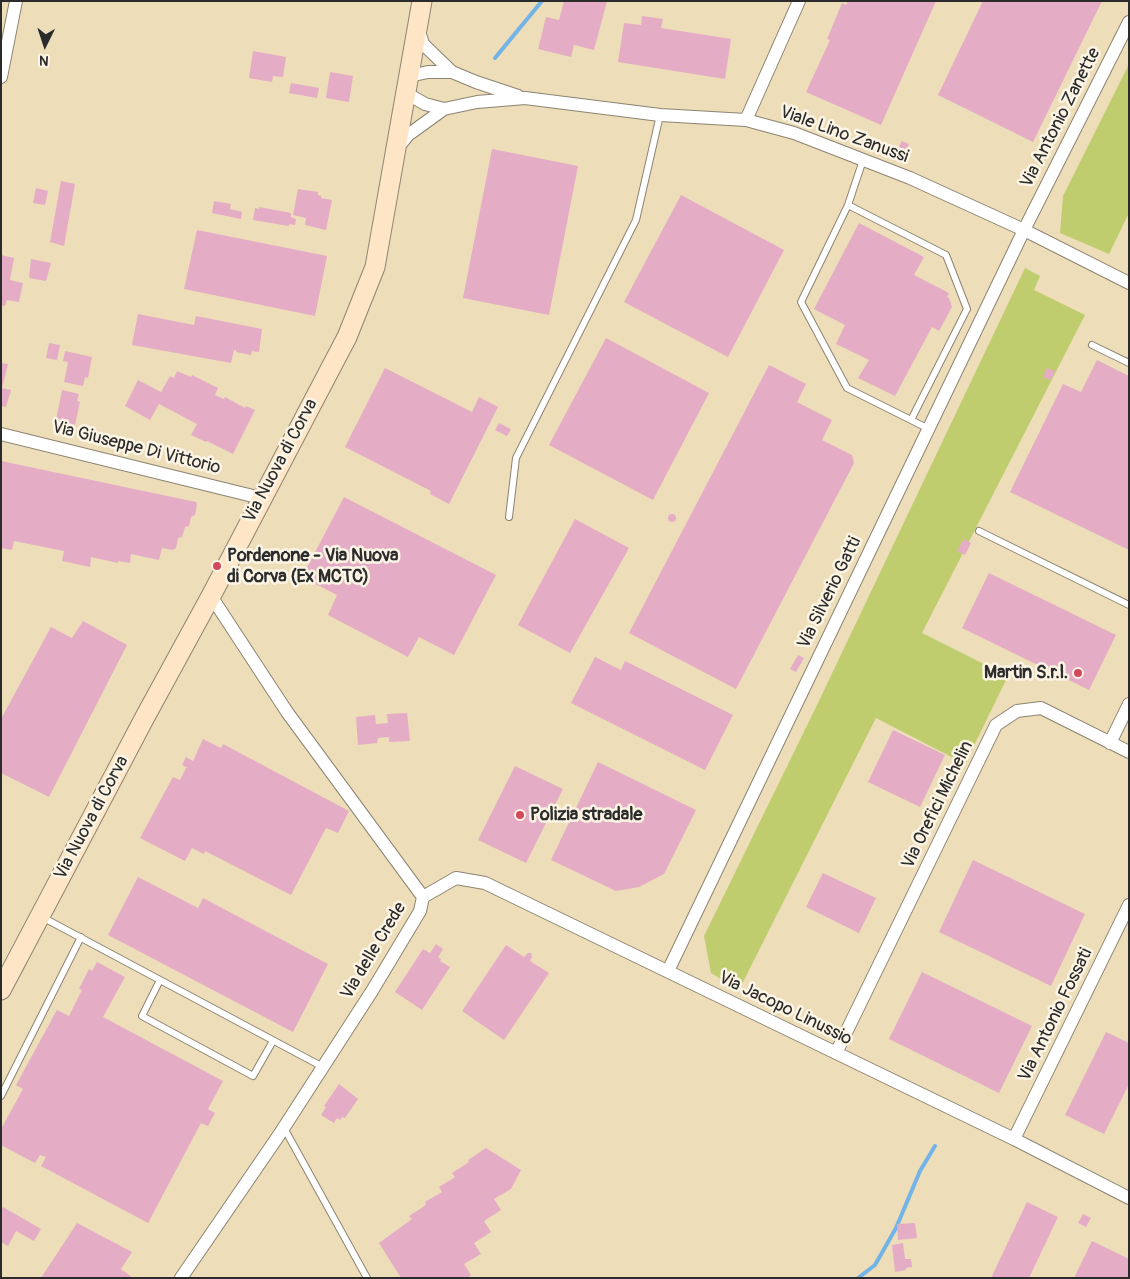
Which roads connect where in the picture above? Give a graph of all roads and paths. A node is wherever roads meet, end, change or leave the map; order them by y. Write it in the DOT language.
graph roads {
  1 [pos="16,1"];
  2 [pos="422,1"];
  3 [pos="799,1"];
  4 [pos="1129,22"];
  5 [pos="417,26"];
  6 [pos="452,72"];
  7 [pos="1,77"];
  8 [pos="408,85"];
  9 [pos="525,98"];
  10 [pos="444,109"];
  11 [pos="660,115"];
  12 [pos="746,120"];
  13 [pos="396,150"];
  14 [pos="863,160"];
  15 [pos="848,204"];
  16 [pos="1024,230"];
  17 [pos="1129,282"];
  18 [pos="1092,345"];
  19 [pos="1129,363"];
  20 [pos="912,420"];
  21 [pos="929,429"];
  22 [pos="1,434"];
  23 [pos="261,498"];
  24 [pos="509,517"];
  25 [pos="979,532"];
  26 [pos="211,596"];
  27 [pos="1129,605"];
  28 [pos="1129,704"];
  29 [pos="1110,743"];
  30 [pos="1129,752"];
  31 [pos="423,897"];
  32 [pos="1129,905"];
  33 [pos="40,916"];
  34 [pos="80,937"];
  35 [pos="668,971"];
  36 [pos="160,980"];
  37 [pos="1,990"];
  38 [pos="273,1040"];
  39 [pos="836,1053"];
  40 [pos="323,1067"];
  41 [pos="1,1096"];
  42 [pos="284,1128"];
  43 [pos="1014,1140"];
  44 [pos="1129,1198"];
  45 [pos="181,1278"];
  46 [pos="366,1278"];
  1 -- 7 [label="street"];
  2 -- 5 [label="main road, Via Nuova di Corva"];
  3 -- 12 [label="street"];
  4 -- 16 [label="street, Via Antonio Zanette"];
  5 -- 6 [label="street, Viale Lino Zanussi"];
  5 -- 8 [label="main road, Via Nuova di Corva"];
  6 -- 8 [label="street, Viale Lino Zanussi"];
  6 -- 9 [label="street, Viale Lino Zanussi"];
  8 -- 10 [label="street, Viale Lino Zanussi"];
  8 -- 13 [label="main road, Via Nuova di Corva"];
  9 -- 10 [label="street, Viale Lino Zanussi"];
  9 -- 11 [label="street, Viale Lino Zanussi"];
  10 -- 13 [label="street, Viale Lino Zanussi"];
  11 -- 12 [label="street, Viale Lino Zanussi"];
  11 -- 24 [label="lane"];
  12 -- 14 [label="street, Viale Lino Zanussi"];
  13 -- 23 [label="main road, Via Nuova di Corva"];
  14 -- 15 [label="lane"];
  14 -- 16 [label="street, Viale Lino Zanussi"];
  15 -- 20 [label="lane"];
  15 -- 20 [label="lane"];
  16 -- 17 [label="street, Viale Lino Zanussi"];
  16 -- 21 [label="street, Via Silverio Gatti"];
  18 -- 19 [label="lane"];
  20 -- 21 [label="lane"];
  21 -- 35 [label="street, Via Silverio Gatti"];
  22 -- 23 [label="street, Via Giuseppe Di Vittorio"];
  23 -- 26 [label="main road, Via Nuova di Corva"];
  25 -- 27 [label="lane"];
  26 -- 31 [label="street, Via delle Crede"];
  26 -- 33 [label="main road, Via Nuova di Corva"];
  28 -- 29 [label="street"];
  29 -- 30 [label="street"];
  29 -- 39 [label="street, Via Orefici Michelin"];
  31 -- 35 [label="street, Via Jacopo Linussio"];
  31 -- 40 [label="street, Via delle Crede"];
  32 -- 43 [label="street, Via Antonio Fossati"];
  33 -- 34 [label="lane"];
  33 -- 37 [label="main road, Via Nuova di Corva"];
  34 -- 36 [label="lane"];
  34 -- 41 [label="lane"];
  35 -- 39 [label="street, Via Jacopo Linussio"];
  36 -- 38 [label="lane"];
  36 -- 38 [label="lane"];
  38 -- 40 [label="lane"];
  39 -- 43 [label="street, Via Jacopo Linussio"];
  40 -- 42 [label="street, Via delle Crede"];
  42 -- 45 [label="street, Via delle Crede"];
  42 -- 46 [label="lane"];
  43 -- 44 [label="street, Via Jacopo Linussio"];
}
